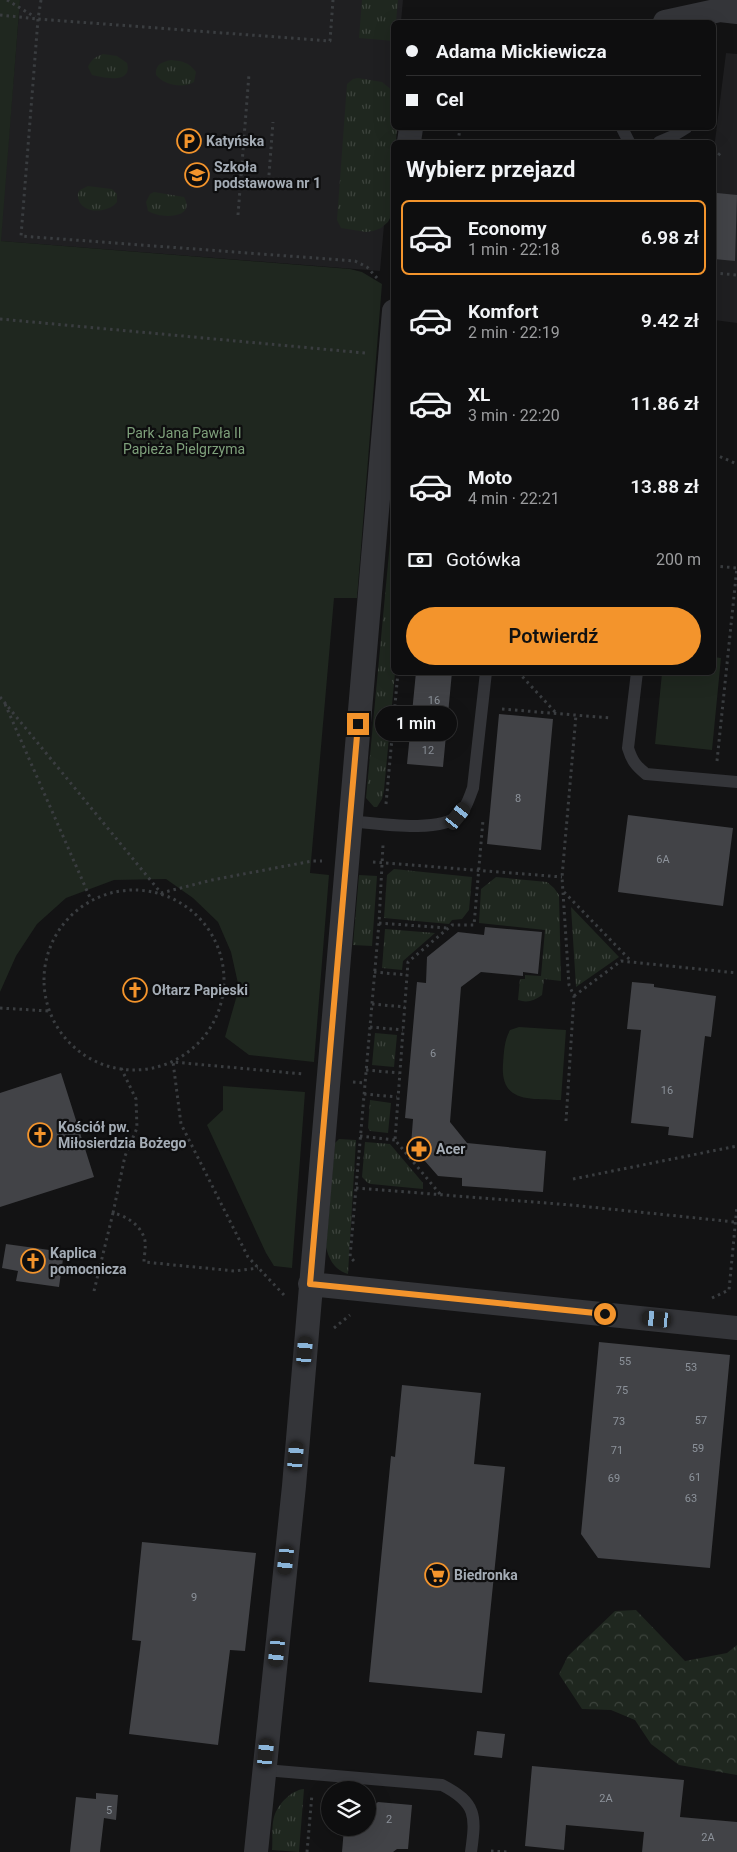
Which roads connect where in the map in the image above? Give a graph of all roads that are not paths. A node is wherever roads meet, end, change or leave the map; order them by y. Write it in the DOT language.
graph roads {
  1 [pos="737,12"];
  2 [pos="712,17"];
  3 [pos="684,20"];
  4 [pos="683,130"];
  5 [pos="664,140"];
  6 [pos="391,345"];
  7 [pos="486,675"];
  8 [pos="637,675"];
  9 [pos="737,782"];
  10 [pos="349,821"];
  11 [pos="310,1284"];
  12 [pos="737,1328"];
  13 [pos="264,1770"];
  14 [pos="256,1852"];
  15 [pos="471,1852"];
  1 -- 2 [label="street"];
  2 -- 3 [label="street"];
  4 -- 5 [label="lane"];
  6 -- 10 [label="street"];
  7 -- 10 [label="lane"];
  8 -- 9 [label="lane"];
  10 -- 11 [label="street"];
  11 -- 12 [label="street"];
  11 -- 13 [label="street"];
  13 -- 14 [label="street"];
  13 -- 15 [label="lane"];
}
